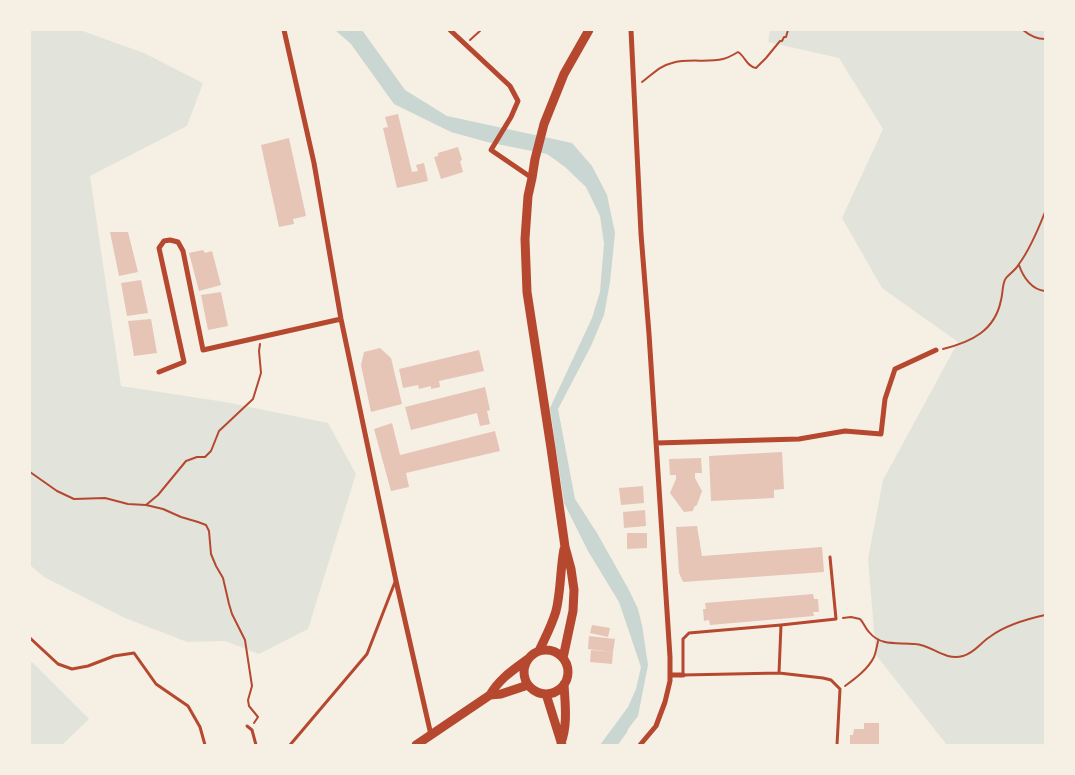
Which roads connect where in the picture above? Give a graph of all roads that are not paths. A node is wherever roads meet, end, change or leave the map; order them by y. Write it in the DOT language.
graph roads {
  1 [pos="284,30"];
  2 [pos="450,30"];
  3 [pos="589,30"];
  4 [pos="631,30"];
  5 [pos="532,178"];
  6 [pos="341,319"];
  7 [pos="936,350"];
  8 [pos="159,372"];
  9 [pos="656,443"];
  10 [pos="565,547"];
  11 [pos="830,557"];
  12 [pos="396,581"];
  13 [pos="781,625"];
  14 [pos="30,638"];
  15 [pos="538,651"];
  16 [pos="563,658"];
  17 [pos="528,659"];
  18 [pos="779,673"];
  19 [pos="670,675"];
  20 [pos="683,675"];
  21 [pos="564,684"];
  22 [pos="528,685"];
  23 [pos="546,694"];
  24 [pos="490,695"];
  25 [pos="247,726"];
  26 [pos="430,735"];
  27 [pos="562,744"];
  28 [pos="205,745"];
  29 [pos="256,745"];
  30 [pos="290,745"];
  31 [pos="416,745"];
  32 [pos="640,745"];
  33 [pos="837,745"];
  1 -- 6 [label="street"];
  2 -- 5 [label="street"];
  3 -- 5 [label="main road"];
  4 -- 9 [label="street"];
  5 -- 10 [label="main road"];
  6 -- 8 [label="street"];
  6 -- 12 [label="street"];
  7 -- 9 [label="street"];
  9 -- 19 [label="street"];
  10 -- 15 [label="main road"];
  10 -- 16 [label="main road"];
  11 -- 13 [label="lane"];
  12 -- 26 [label="street"];
  12 -- 30 [label="lane"];
  13 -- 18 [label="lane"];
  13 -- 20 [label="lane"];
  14 -- 28 [label="lane"];
  15 -- 16 [label="main road"];
  15 -- 17 [label="main road"];
  16 -- 21 [label="main road"];
  17 -- 22 [label="main road"];
  17 -- 24 [label="main road"];
  18 -- 20 [label="lane"];
  18 -- 33 [label="lane"];
  19 -- 20 [label="street"];
  19 -- 32 [label="street"];
  21 -- 23 [label="main road"];
  21 -- 27 [label="main road"];
  22 -- 23 [label="main road"];
  22 -- 24 [label="main road"];
  23 -- 27 [label="main road"];
  24 -- 26 [label="main road"];
  25 -- 29 [label="lane"];
  26 -- 31 [label="main road"];
}
